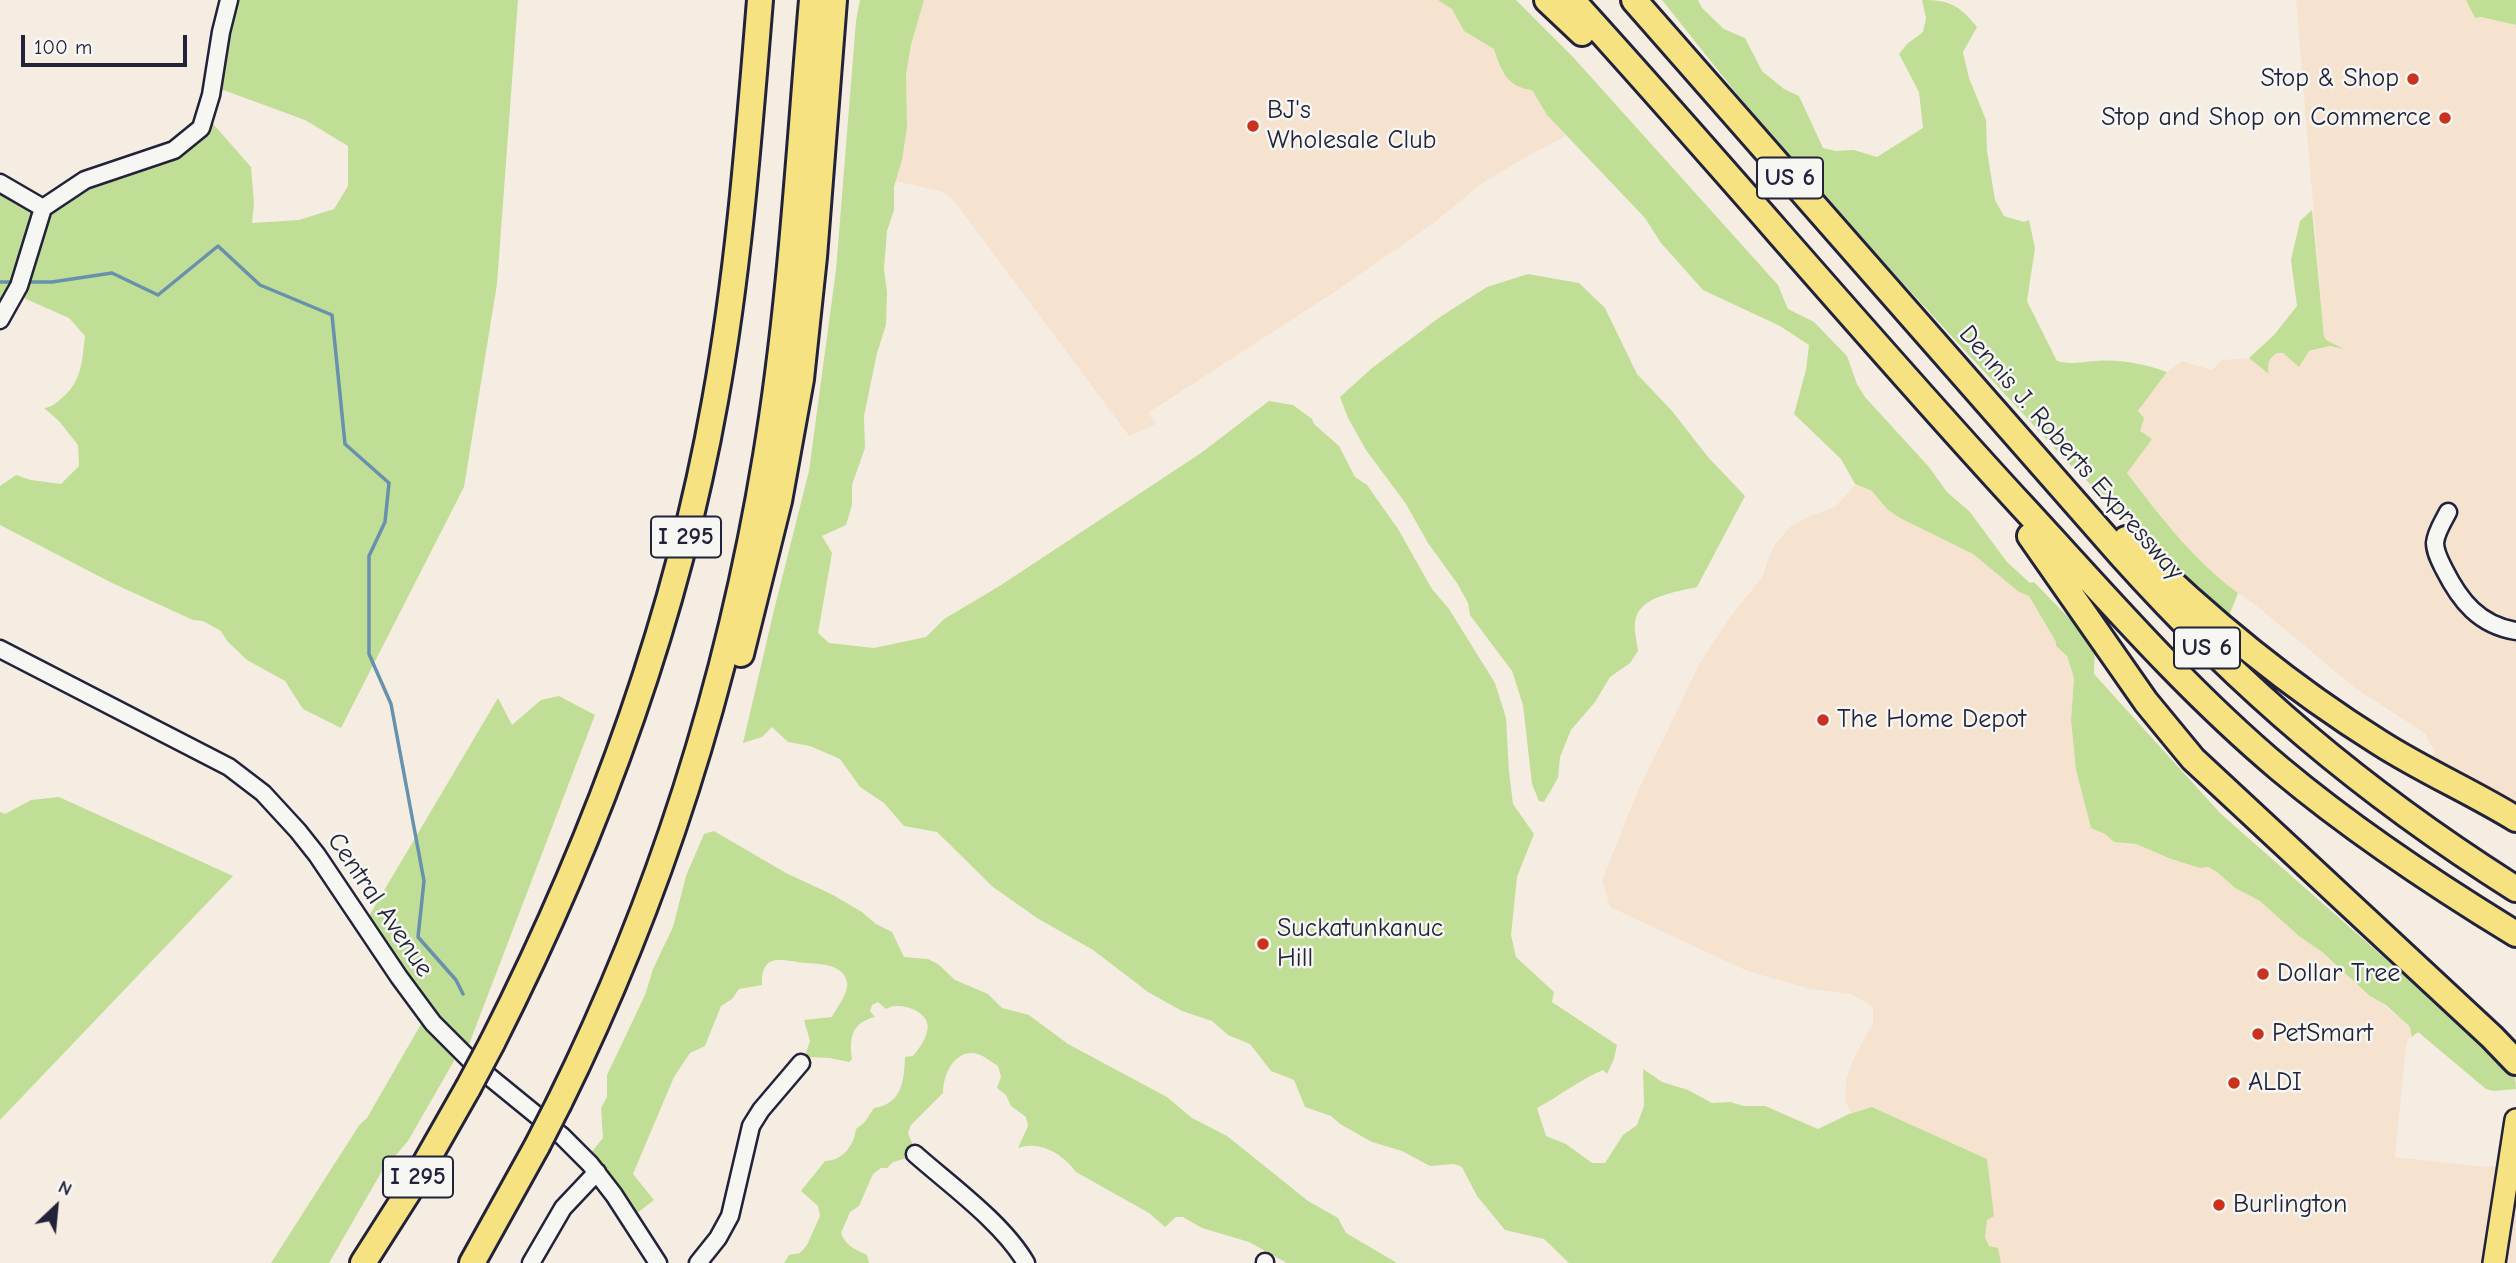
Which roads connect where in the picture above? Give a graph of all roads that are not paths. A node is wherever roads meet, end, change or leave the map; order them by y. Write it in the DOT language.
graph roads {
  1 [pos="229,0"];
  2 [pos="760,0"];
  3 [pos="812,0"];
  4 [pos="836,0"];
  5 [pos="1547,0"];
  6 [pos="1572,0"];
  7 [pos="1634,0"];
  8 [pos="1698,141"];
  9 [pos="0,183"];
  10 [pos="43,208"];
  11 [pos="0,320"];
  12 [pos="1946,355"];
  13 [pos="1955,434"];
  14 [pos="2448,512"];
  15 [pos="2516,631"];
  16 [pos="0,649"];
  17 [pos="2512,816"];
  18 [pos="2516,889"];
  19 [pos="651,890"];
  20 [pos="2516,934"];
  21 [pos="2451,999"];
  22 [pos="2516,1029"];
  23 [pos="2516,1062"];
  24 [pos="802,1063"];
  25 [pos="2516,1119"];
  26 [pos="915,1154"];
  27 [pos="597,1172"];
  28 [pos="363,1263"];
  29 [pos="472,1263"];
  30 [pos="531,1263"];
  31 [pos="658,1263"];
  32 [pos="698,1263"];
  33 [pos="1026,1263"];
  34 [pos="2494,1263"];
  1 -- 10 [label="street"];
  2 -- 28 [label="highway, I 295, bridge"];
  3 -- 19 [label="highway, I 295"];
  4 -- 19 [label="highway"];
  5 -- 8 [label="highway"];
  6 -- 8 [label="highway, US 6"];
  7 -- 12 [label="highway, Dennis J. Roberts Expressway / US 6"];
  8 -- 13 [label="highway, US 6"];
  9 -- 10 [label="street"];
  10 -- 11 [label="street"];
  12 -- 17 [label="highway"];
  12 -- 18 [label="highway, Dennis J. Roberts Expressway / US 6"];
  13 -- 20 [label="highway, US 6"];
  13 -- 21 [label="highway"];
  14 -- 15 [label="street"];
  16 -- 27 [label="street, Central Avenue"];
  19 -- 29 [label="highway, I 295, bridge"];
  21 -- 22 [label="highway"];
  21 -- 23 [label="highway"];
  24 -- 32 [label="street"];
  25 -- 34 [label="main road"];
  26 -- 33 [label="street"];
  27 -- 30 [label="street"];
  27 -- 31 [label="street, Central Avenue"];
}
